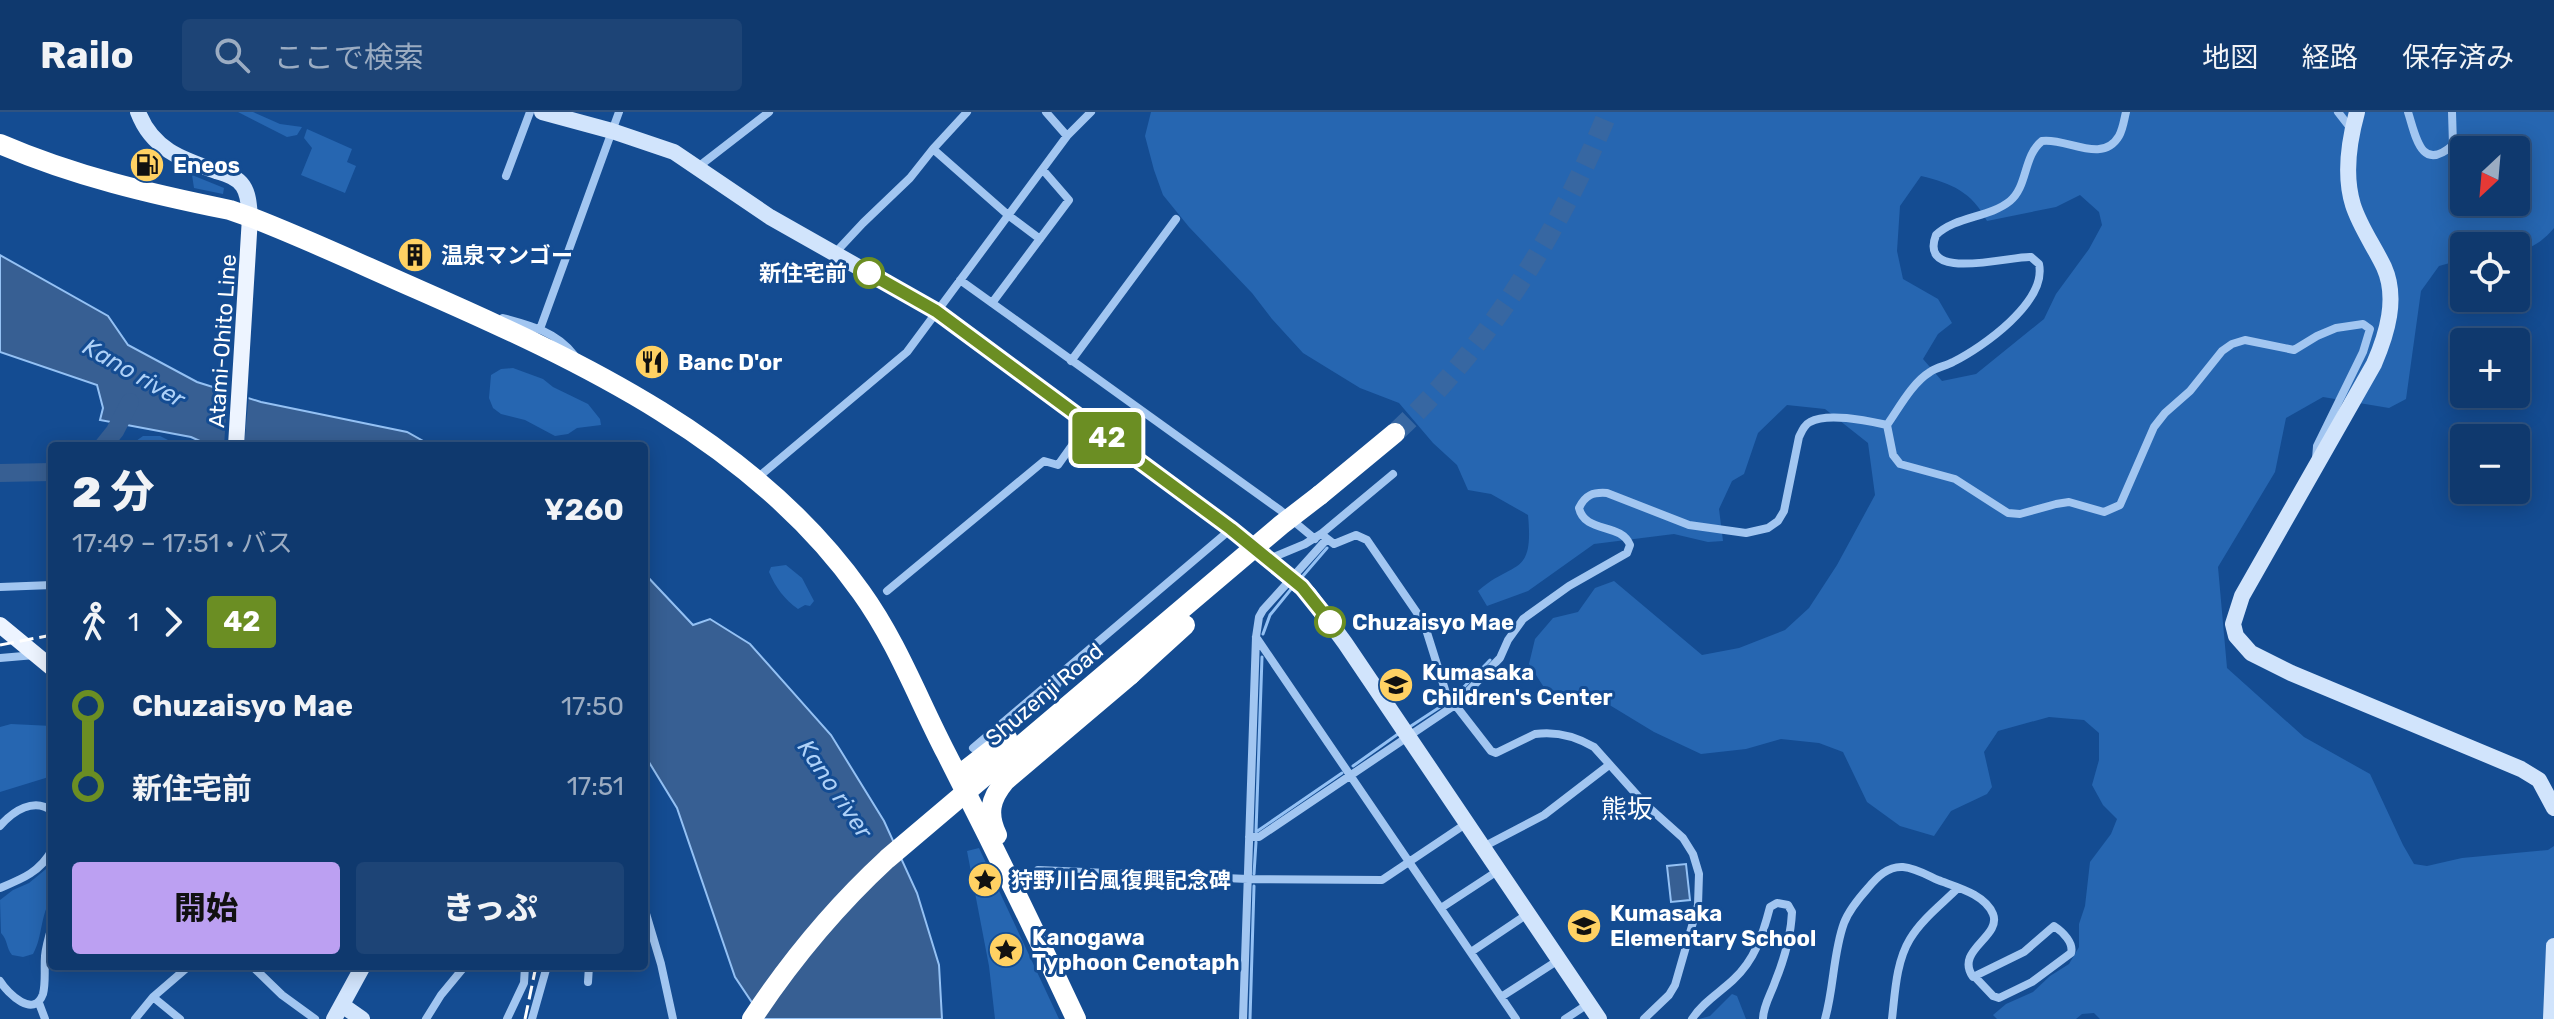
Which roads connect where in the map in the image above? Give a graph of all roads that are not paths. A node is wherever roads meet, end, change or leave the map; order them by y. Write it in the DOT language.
graph roads {
  1 [pos="138,112"];
  2 [pos="530,112"];
  3 [pos="542,112"];
  4 [pos="619,112"];
  5 [pos="769,112"];
  6 [pos="967,112"];
  7 [pos="1046,112"];
  8 [pos="1091,112"];
  9 [pos="2126,112"];
  10 [pos="2338,112"];
  11 [pos="2357,112"];
  12 [pos="2408,112"];
  13 [pos="2452,112"];
  14 [pos="2352,130"];
  15 [pos="612,131"];
  16 [pos="1067,136"];
  17 [pos="0,144"];
  18 [pos="933,149"];
  19 [pos="698,167"];
  20 [pos="1043,170"];
  21 [pos="506,176"];
  22 [pos="1008,215"];
  23 [pos="250,217"];
  24 [pos="1176,219"];
  25 [pos="1040,239"];
  26 [pos="834,254"];
  27 [pos="960,280"];
  28 [pos="992,303"];
  29 [pos="936,311"];
  30 [pos="486,320"];
  31 [pos="540,329"];
  32 [pos="1071,361"];
  33 [pos="581,368"];
  34 [pos="1088,423"];
  35 [pos="1887,425"];
  36 [pos="1395,433"];
  37 [pos="236,442"];
  38 [pos="2315,466"];
  39 [pos="1393,474"];
  40 [pos="756,479"];
  41 [pos="1320,495"];
  42 [pos="1281,525"];
  43 [pos="1231,529"];
  44 [pos="1321,538"];
  45 [pos="1269,559"];
  46 [pos="1292,578"];
  47 [pos="48,585"];
  48 [pos="0,587"];
  49 [pos="887,591"];
  50 [pos="0,625"];
  51 [pos="1256,637"];
  52 [pos="36,655"];
  53 [pos="0,658"];
  54 [pos="48,665"];
  55 [pos="1063,672"];
  56 [pos="1455,705"];
  57 [pos="1408,735"];
  58 [pos="981,751"];
  59 [pos="1609,765"];
  60 [pos="1350,774"];
  61 [pos="1005,781"];
  62 [pos="963,785"];
  63 [pos="48,808"];
  64 [pos="2554,808"];
  65 [pos="1467,823"];
  66 [pos="0,826"];
  67 [pos="1249,837"];
  68 [pos="1483,847"];
  69 [pos="48,856"];
  70 [pos="1410,862"];
  71 [pos="1038,870"];
  72 [pos="1499,870"];
  73 [pos="1248,879"];
  74 [pos="0,888"];
  75 [pos="1958,888"];
  76 [pos="1023,906"];
  77 [pos="1441,908"];
  78 [pos="1529,913"];
  79 [pos="648,920"];
  80 [pos="48,943"];
  81 [pos="2554,946"];
  82 [pos="1471,952"];
  83 [pos="1560,959"];
  84 [pos="184,970"];
  85 [pos="256,970"];
  86 [pos="361,970"];
  87 [pos="462,970"];
  88 [pos="525,970"];
  89 [pos="546,970"];
  90 [pos="589,970"];
  91 [pos="1976,978"];
  92 [pos="0,981"];
  93 [pos="588,982"];
  94 [pos="153,997"];
  95 [pos="1501,997"];
  96 [pos="39,1003"];
  97 [pos="1589,1003"];
  98 [pos="338,1012"];
  99 [pos="45,1019"];
  100 [pos="135,1019"];
  101 [pos="180,1019"];
  102 [pos="315,1019"];
  103 [pos="362,1019"];
  104 [pos="426,1019"];
  105 [pos="507,1019"];
  106 [pos="532,1019"];
  107 [pos="673,1019"];
  108 [pos="752,1019"];
  109 [pos="1076,1019"];
  110 [pos="1243,1019"];
  111 [pos="1516,1019"];
  112 [pos="1565,1019"];
  113 [pos="1599,1019"];
  114 [pos="1644,1019"];
  115 [pos="1692,1019"];
  116 [pos="1763,1019"];
  117 [pos="1825,1019"];
  118 [pos="1892,1019"];
  119 [pos="2551,1019"];
  1 -- 23 [label="main road"];
  2 -- 21 [label="street"];
  3 -- 15 [label="main road"];
  4 -- 15 [label="street"];
  5 -- 19 [label="street"];
  6 -- 18 [label="street"];
  7 -- 16 [label="street"];
  8 -- 16 [label="street"];
  9 -- 35 [label="street"];
  10 -- 14 [label="street"];
  11 -- 14 [label="main road"];
  12 -- 13 [label="street"];
  14 -- 38 [label="main road"];
  15 -- 19 [label="main road"];
  15 -- 31 [label="street"];
  16 -- 20 [label="street"];
  17 -- 23 [label="highway"];
  18 -- 22 [label="street"];
  18 -- 26 [label="street"];
  19 -- 26 [label="main road"];
  20 -- 22 [label="street"];
  20 -- 25 [label="street"];
  22 -- 25 [label="street"];
  22 -- 27 [label="street"];
  23 -- 30 [label="highway"];
  23 -- 37 [label="main road, Atami-Ohito Line"];
  24 -- 32 [label="street"];
  25 -- 28 [label="street"];
  26 -- 29 [label="main road"];
  27 -- 28 [label="street"];
  27 -- 29 [label="street"];
  28 -- 32 [label="street"];
  29 -- 34 [label="main road"];
  29 -- 40 [label="street"];
  30 -- 31 [label="street"];
  30 -- 33 [label="highway"];
  31 -- 33 [label="street"];
  32 -- 44 [label="street"];
  33 -- 40 [label="highway"];
  34 -- 43 [label="main road"];
  34 -- 49 [label="street"];
  35 -- 38 [label="street"];
  35 -- 56 [label="street"];
  36 -- 41 [label="highway, Shuzenji Road"];
  38 -- 64 [label="main road"];
  39 -- 44 [label="street"];
  40 -- 62 [label="highway"];
  41 -- 42 [label="highway, Shuzenji Road, bridge"];
  41 -- 61 [label="highway, bridge"];
  42 -- 58 [label="highway, bridge"];
  42 -- 108 [label="highway, Shuzenji Road, bridge"];
  43 -- 45 [label="main road"];
  43 -- 55 [label="street"];
  44 -- 45 [label="street"];
  44 -- 46 [label="street"];
  44 -- 56 [label="street"];
  45 -- 46 [label="main road"];
  46 -- 51 [label="street"];
  46 -- 57 [label="main road"];
  47 -- 48 [label="street"];
  50 -- 52 [label="main road"];
  51 -- 60 [label="street"];
  51 -- 67 [label="street"];
  52 -- 53 [label="street"];
  52 -- 54 [label="main road"];
  55 -- 58 [label="street"];
  55 -- 58 [label="street"];
  56 -- 57 [label="street"];
  56 -- 59 [label="street"];
  57 -- 60 [label="street"];
  57 -- 65 [label="main road"];
  58 -- 62 [label="highway"];
  59 -- 68 [label="street"];
  59 -- 114 [label="street"];
  60 -- 67 [label="street"];
  60 -- 70 [label="street"];
  61 -- 62 [label="highway"];
  61 -- 76 [label="highway"];
  62 -- 76 [label="highway"];
  63 -- 66 [label="street"];
  65 -- 68 [label="main road"];
  65 -- 70 [label="street"];
  67 -- 73 [label="street"];
  68 -- 72 [label="main road"];
  69 -- 74 [label="street"];
  70 -- 73 [label="street"];
  70 -- 77 [label="street"];
  71 -- 73 [label="street"];
  72 -- 77 [label="street"];
  72 -- 78 [label="main road"];
  73 -- 110 [label="street"];
  75 -- 91 [label="street"];
  75 -- 117 [label="street"];
  75 -- 118 [label="street"];
  76 -- 109 [label="highway"];
  77 -- 82 [label="street"];
  78 -- 82 [label="street"];
  78 -- 83 [label="main road"];
  79 -- 107 [label="street"];
  80 -- 96 [label="street"];
  81 -- 119 [label="main road"];
  82 -- 95 [label="street"];
  83 -- 95 [label="street"];
  83 -- 97 [label="main road"];
  84 -- 94 [label="street"];
  85 -- 102 [label="street"];
  86 -- 98 [label="main road"];
  87 -- 104 [label="street"];
  88 -- 105 [label="street"];
  89 -- 106 [label="street"];
  90 -- 93 [label="street"];
  91 -- 91 [label="street"];
  92 -- 96 [label="street"];
  94 -- 100 [label="street"];
  94 -- 101 [label="street"];
  95 -- 111 [label="street"];
  96 -- 99 [label="street"];
  97 -- 112 [label="street"];
  97 -- 113 [label="main road"];
  98 -- 103 [label="main road"];
  115 -- 116 [label="street"];
}
